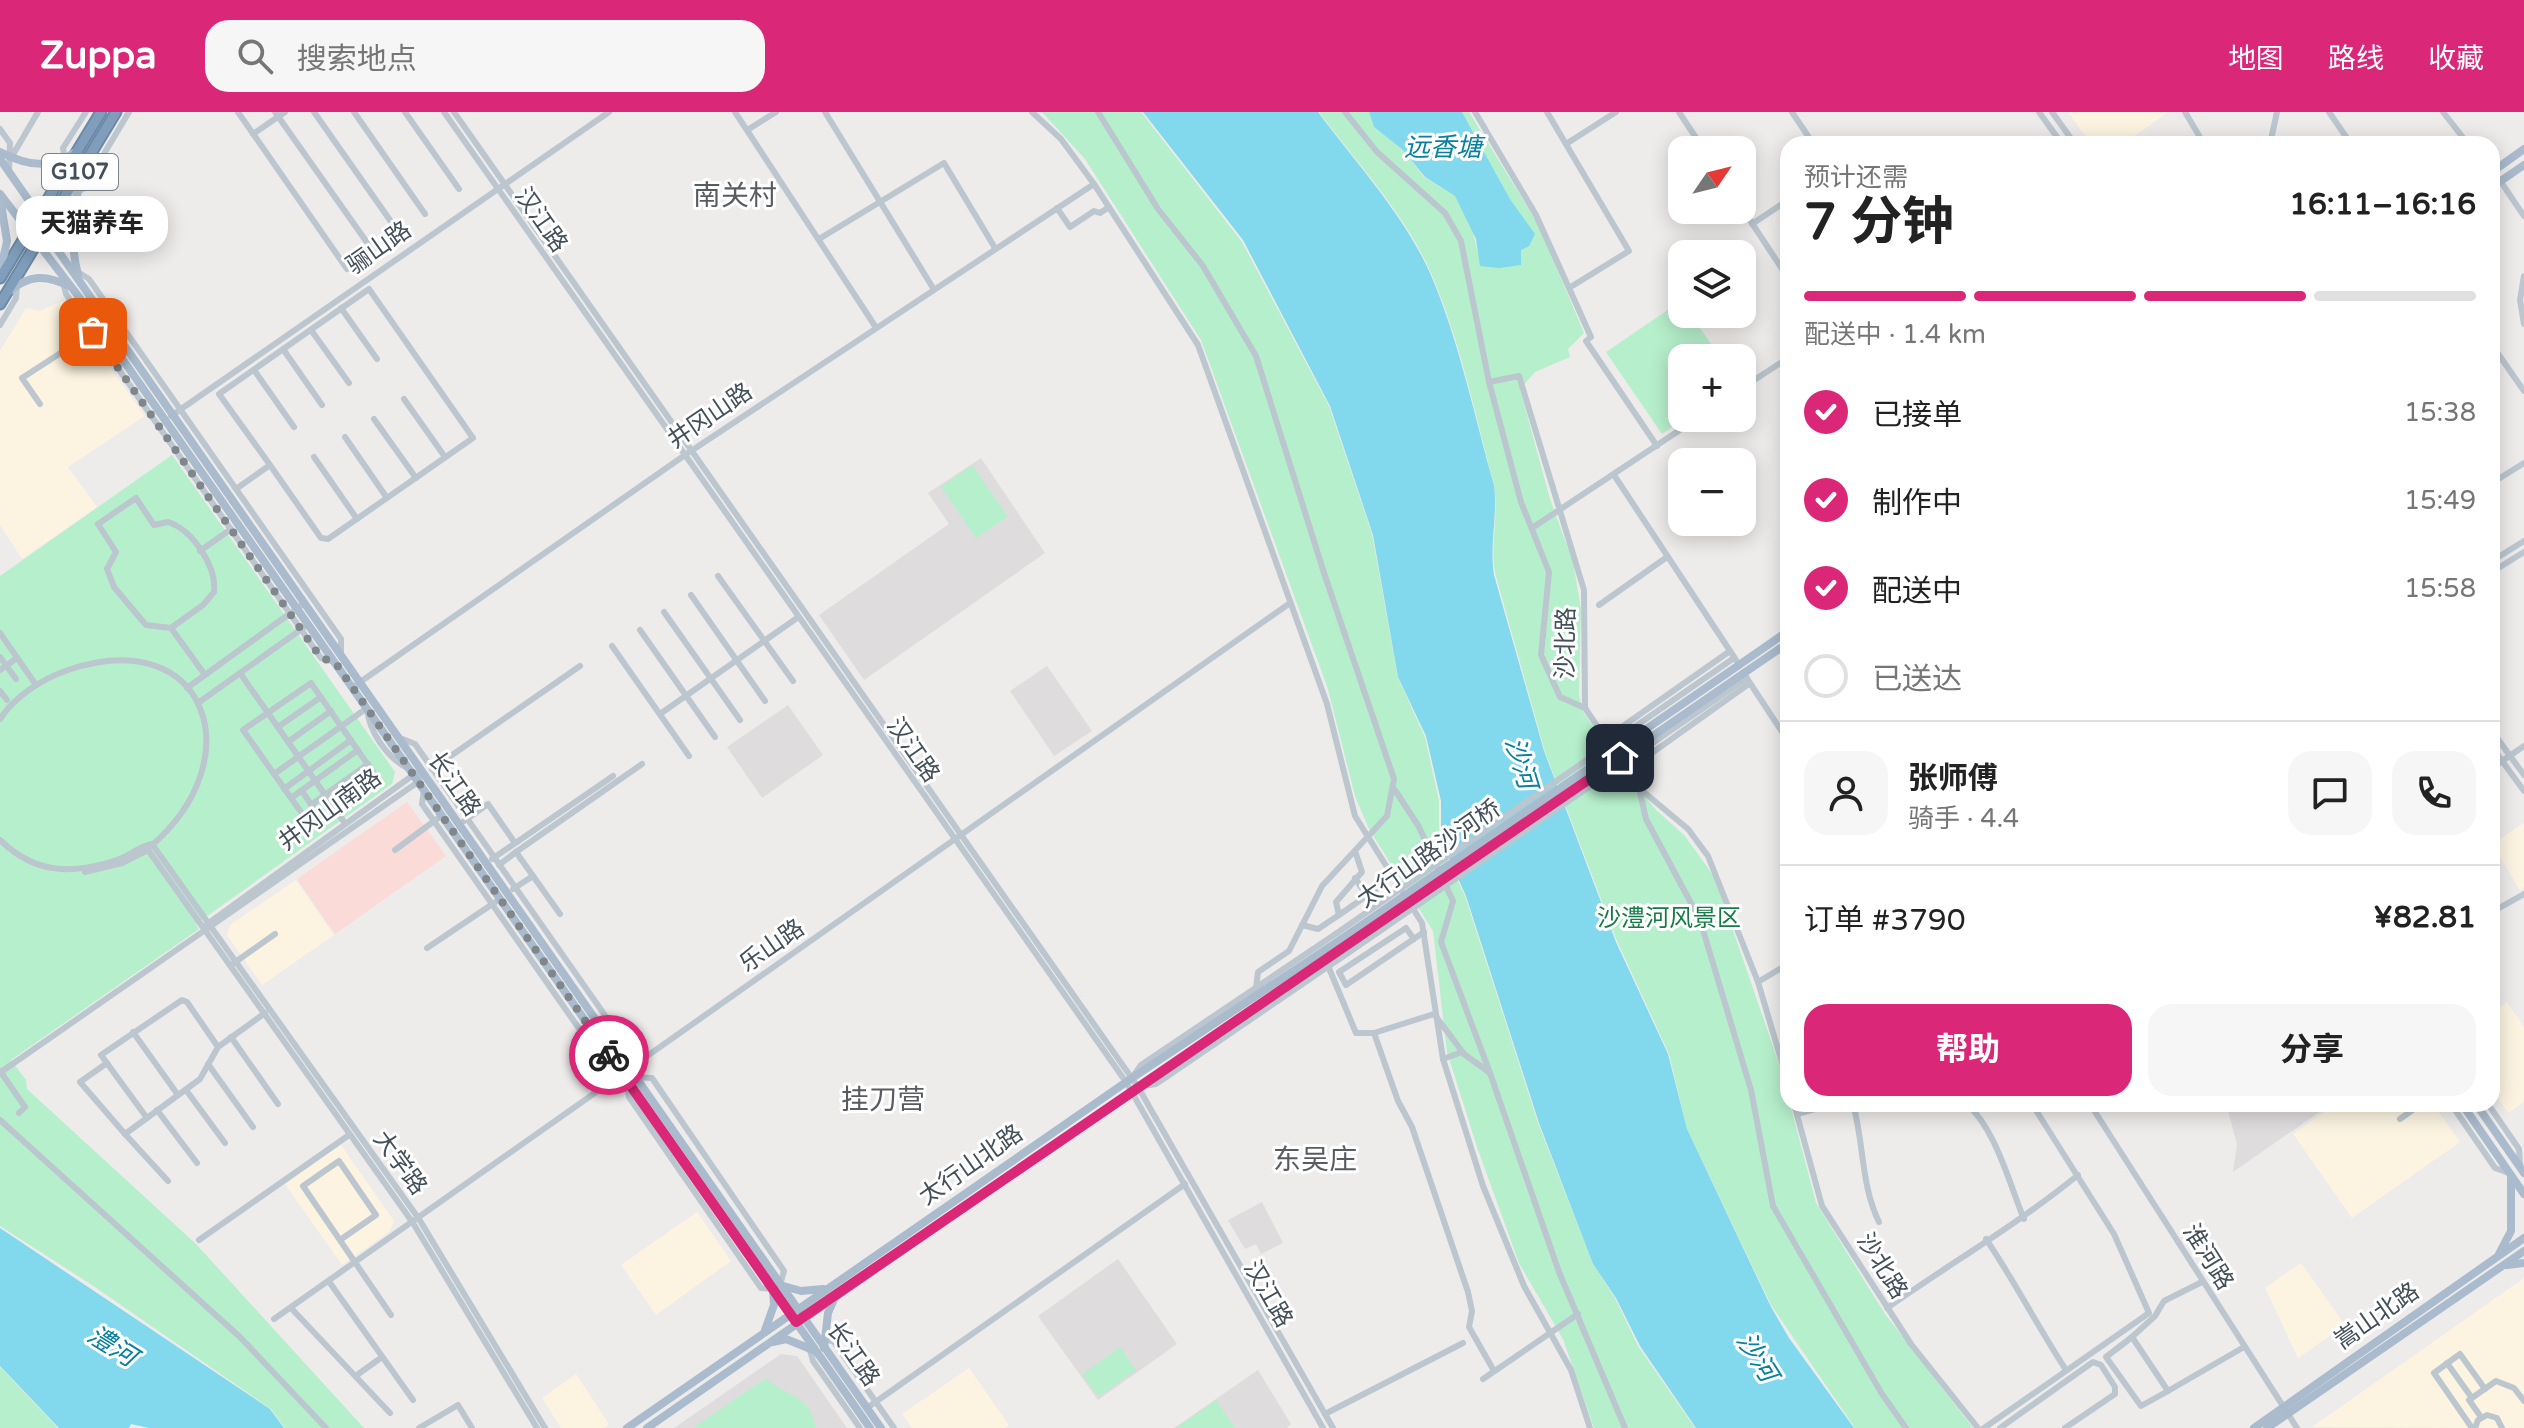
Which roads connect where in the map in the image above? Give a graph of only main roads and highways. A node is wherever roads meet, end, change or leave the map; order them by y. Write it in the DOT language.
graph roads {
  1 [pos="101,112"];
  2 [pos="116,112"];
  3 [pos="2524,149"];
  4 [pos="0,152"];
  5 [pos="0,159"];
  6 [pos="88,159"];
  7 [pos="66,164"];
  8 [pos="2524,165"];
  9 [pos="2500,166"];
  10 [pos="2500,183"];
  11 [pos="0,196"];
  12 [pos="39,215"];
  13 [pos="45,232"];
  14 [pos="29,233"];
  15 [pos="37,242"];
  16 [pos="2,269"];
  17 [pos="74,270"];
  18 [pos="62,279"];
  19 [pos="76,286"];
  20 [pos="8,292"];
  21 [pos="0,304"];
  22 [pos="297,608"];
  23 [pos="1780,638"];
  24 [pos="1780,648"];
  25 [pos="338,659"];
  26 [pos="1743,671"];
  27 [pos="356,685"];
  28 [pos="417,778"];
  29 [pos="500,899"];
  30 [pos="1343,944"];
  31 [pos="1132,1084"];
  32 [pos="2467,1112"];
  33 [pos="2482,1112"];
  34 [pos="2523,1170"];
  35 [pos="2510,1174"];
  36 [pos="2524,1194"];
  37 [pos="2524,1238"];
  38 [pos="2524,1251"];
  39 [pos="2500,1261"];
  40 [pos="2524,1263"];
  41 [pos="832,1286"];
  42 [pos="777,1287"];
  43 [pos="836,1295"];
  44 [pos="797,1316"];
  45 [pos="766,1339"];
  46 [pos="815,1345"];
  47 [pos="2285,1411"];
  48 [pos="627,1428"];
  49 [pos="647,1428"];
  50 [pos="870,1428"];
  51 [pos="881,1428"];
  52 [pos="2254,1428"];
  53 [pos="2267,1428"];
  1 -- 7 [label="highway, G107"];
  2 -- 6 [label="highway, G107"];
  3 -- 9 [label="main road"];
  4 -- 7 [label="main road"];
  5 -- 12 [label="main road"];
  6 -- 13 [label="highway, G107"];
  6 -- 17 [label="main road"];
  7 -- 12 [label="highway, G107"];
  8 -- 10 [label="main road"];
  11 -- 14 [label="main road"];
  11 -- 16 [label="main road"];
  12 -- 13 [label="main road"];
  12 -- 14 [label="highway, G107"];
  13 -- 14 [label="main road"];
  13 -- 15 [label="highway, G107"];
  13 -- 17 [label="main road"];
  14 -- 15 [label="main road"];
  14 -- 16 [label="highway, G107"];
  15 -- 18 [label="main road"];
  15 -- 20 [label="highway, G107"];
  17 -- 19 [label="main road"];
  18 -- 19 [label="main road"];
  18 -- 20 [label="main road"];
  19 -- 22 [label="main road, 长江路"];
  19 -- 22 [label="main road, 长江路"];
  20 -- 21 [label="highway, G107"];
  22 -- 25 [label="main road, 长江路"];
  22 -- 25 [label="main road, 长江路"];
  23 -- 26 [label="main road"];
  24 -- 26 [label="main road"];
  25 -- 27 [label="main road, 长江路"];
  26 -- 30 [label="main road, 太行山路沙河桥, bridge"];
  27 -- 28 [label="main road, 长江路"];
  27 -- 28 [label="main road, 长江路"];
  28 -- 29 [label="main road, 长江路"];
  28 -- 29 [label="main road, 长江路"];
  29 -- 42 [label="main road, 长江路"];
  30 -- 31 [label="main road, 太行山北路"];
  30 -- 31 [label="main road, 太行山北路"];
  31 -- 41 [label="main road, 太行山北路"];
  31 -- 43 [label="main road, 太行山北路"];
  32 -- 35 [label="main road"];
  33 -- 34 [label="main road"];
  35 -- 36 [label="main road"];
  35 -- 39 [label="main road"];
  37 -- 39 [label="main road, 嵩山北路"];
  38 -- 39 [label="main road, 嵩山北路"];
  39 -- 40 [label="main road"];
  39 -- 47 [label="main road, 嵩山北路"];
  41 -- 42 [label="main road"];
  41 -- 44 [label="main road, 太行山北路"];
  42 -- 44 [label="main road, 长江路"];
  42 -- 45 [label="main road"];
  43 -- 44 [label="main road, 太行山北路"];
  43 -- 46 [label="main road"];
  44 -- 45 [label="main road, 太行山北路"];
  44 -- 46 [label="main road, 长江路"];
  45 -- 46 [label="main road"];
  45 -- 48 [label="main road, 太行山北路"];
  45 -- 49 [label="main road, 太行山北路"];
  46 -- 50 [label="main road, 长江路"];
  46 -- 51 [label="main road, 长江路"];
  47 -- 52 [label="main road, 嵩山北路"];
  47 -- 53 [label="main road, 嵩山北路"];
}
